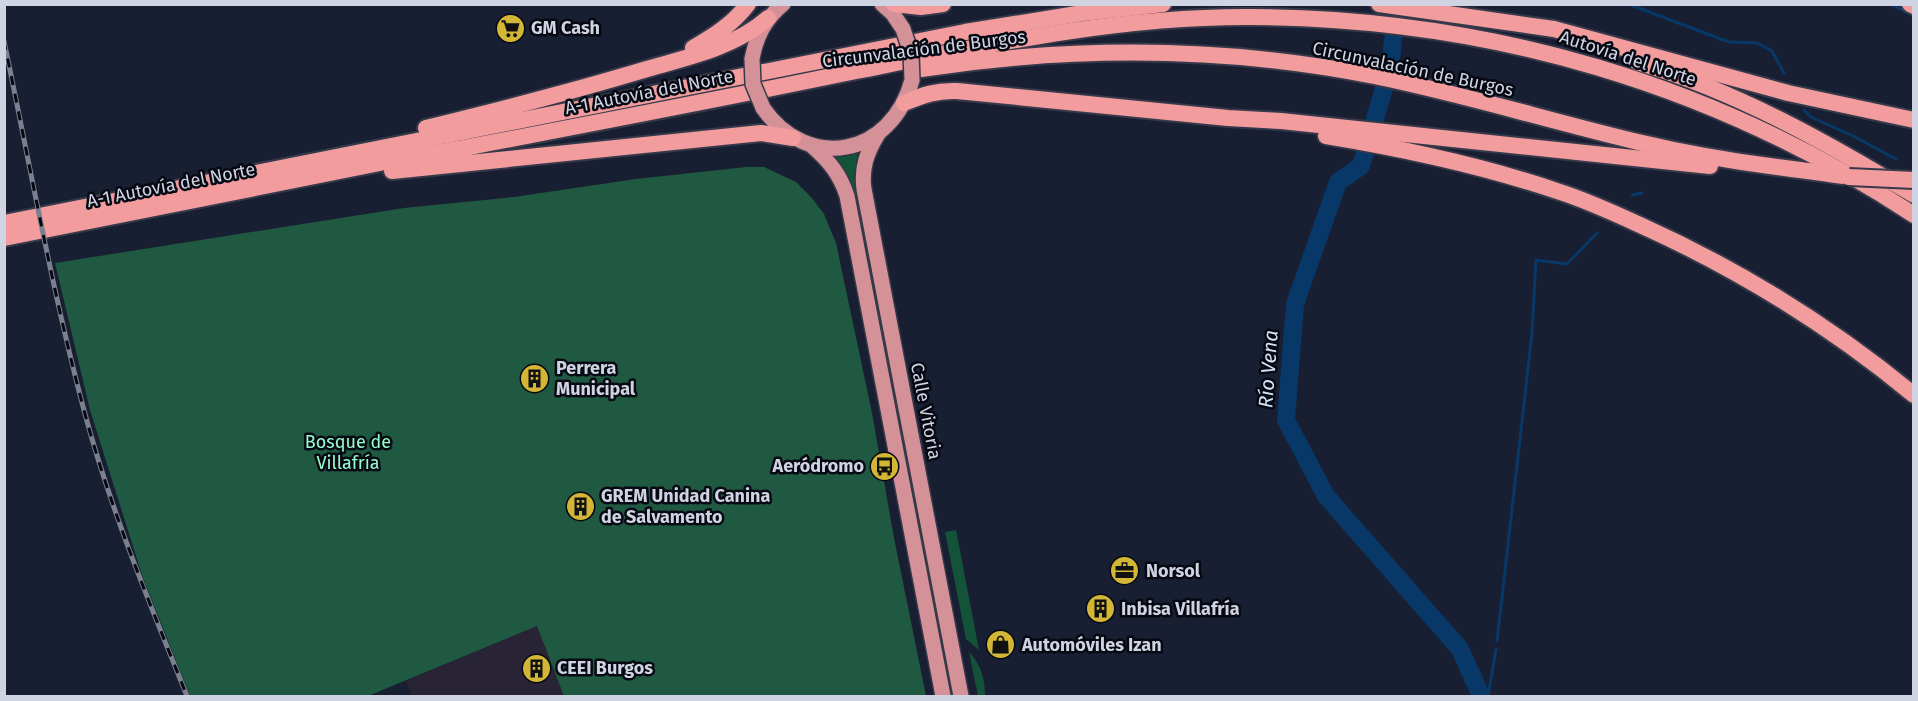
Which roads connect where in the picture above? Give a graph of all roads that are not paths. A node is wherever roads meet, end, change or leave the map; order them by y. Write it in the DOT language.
graph roads {
  1 [pos="748,4"];
  2 [pos="882,4"];
  3 [pos="894,4"];
  4 [pos="943,4"];
  5 [pos="1380,4"];
  6 [pos="1156,5"];
  7 [pos="777,9"];
  8 [pos="1457,15"];
  9 [pos="1304,19"];
  10 [pos="791,85"];
  11 [pos="569,93"];
  12 [pos="904,103"];
  13 [pos="1914,120"];
  14 [pos="1280,124"];
  15 [pos="878,134"];
  16 [pos="793,138"];
  17 [pos="812,146"];
  18 [pos="1848,177"];
  19 [pos="222,180"];
  20 [pos="1914,180"];
  21 [pos="245,190"];
  22 [pos="1914,195"];
  23 [pos="1914,215"];
  24 [pos="4,223"];
  25 [pos="4,238"];
  26 [pos="1914,395"];
  27 [pos="943,696"];
  28 [pos="961,696"];
  1 -- 11 [label="highway"];
  2 -- 12 [label="highway, bridge"];
  3 -- 4 [label="highway"];
  5 -- 8 [label="highway"];
  6 -- 19 [label="highway, A-1 Autovía del Norte"];
  7 -- 11 [label="highway"];
  7 -- 16 [label="highway, bridge"];
  8 -- 13 [label="highway"];
  8 -- 22 [label="highway, Autovía del Norte"];
  9 -- 10 [label="highway, A-1 Autovía del Norte"];
  9 -- 23 [label="highway, Autovía del Norte"];
  10 -- 18 [label="highway, Circunvalación de Burgos"];
  10 -- 21 [label="highway, A-1 Autovía del Norte"];
  11 -- 19 [label="highway"];
  12 -- 14 [label="highway"];
  12 -- 15 [label="highway"];
  14 -- 18 [label="highway"];
  14 -- 26 [label="highway"];
  15 -- 17 [label="highway"];
  15 -- 28 [label="highway, Calle Vitoria"];
  16 -- 17 [label="highway"];
  16 -- 21 [label="highway"];
  17 -- 27 [label="highway, Calle Vitoria"];
  18 -- 20 [label="highway, Circunvalación de Burgos, bridge"];
  19 -- 24 [label="highway, A-1 Autovía del Norte"];
  21 -- 25 [label="highway, A-1 Autovía del Norte"];
}
